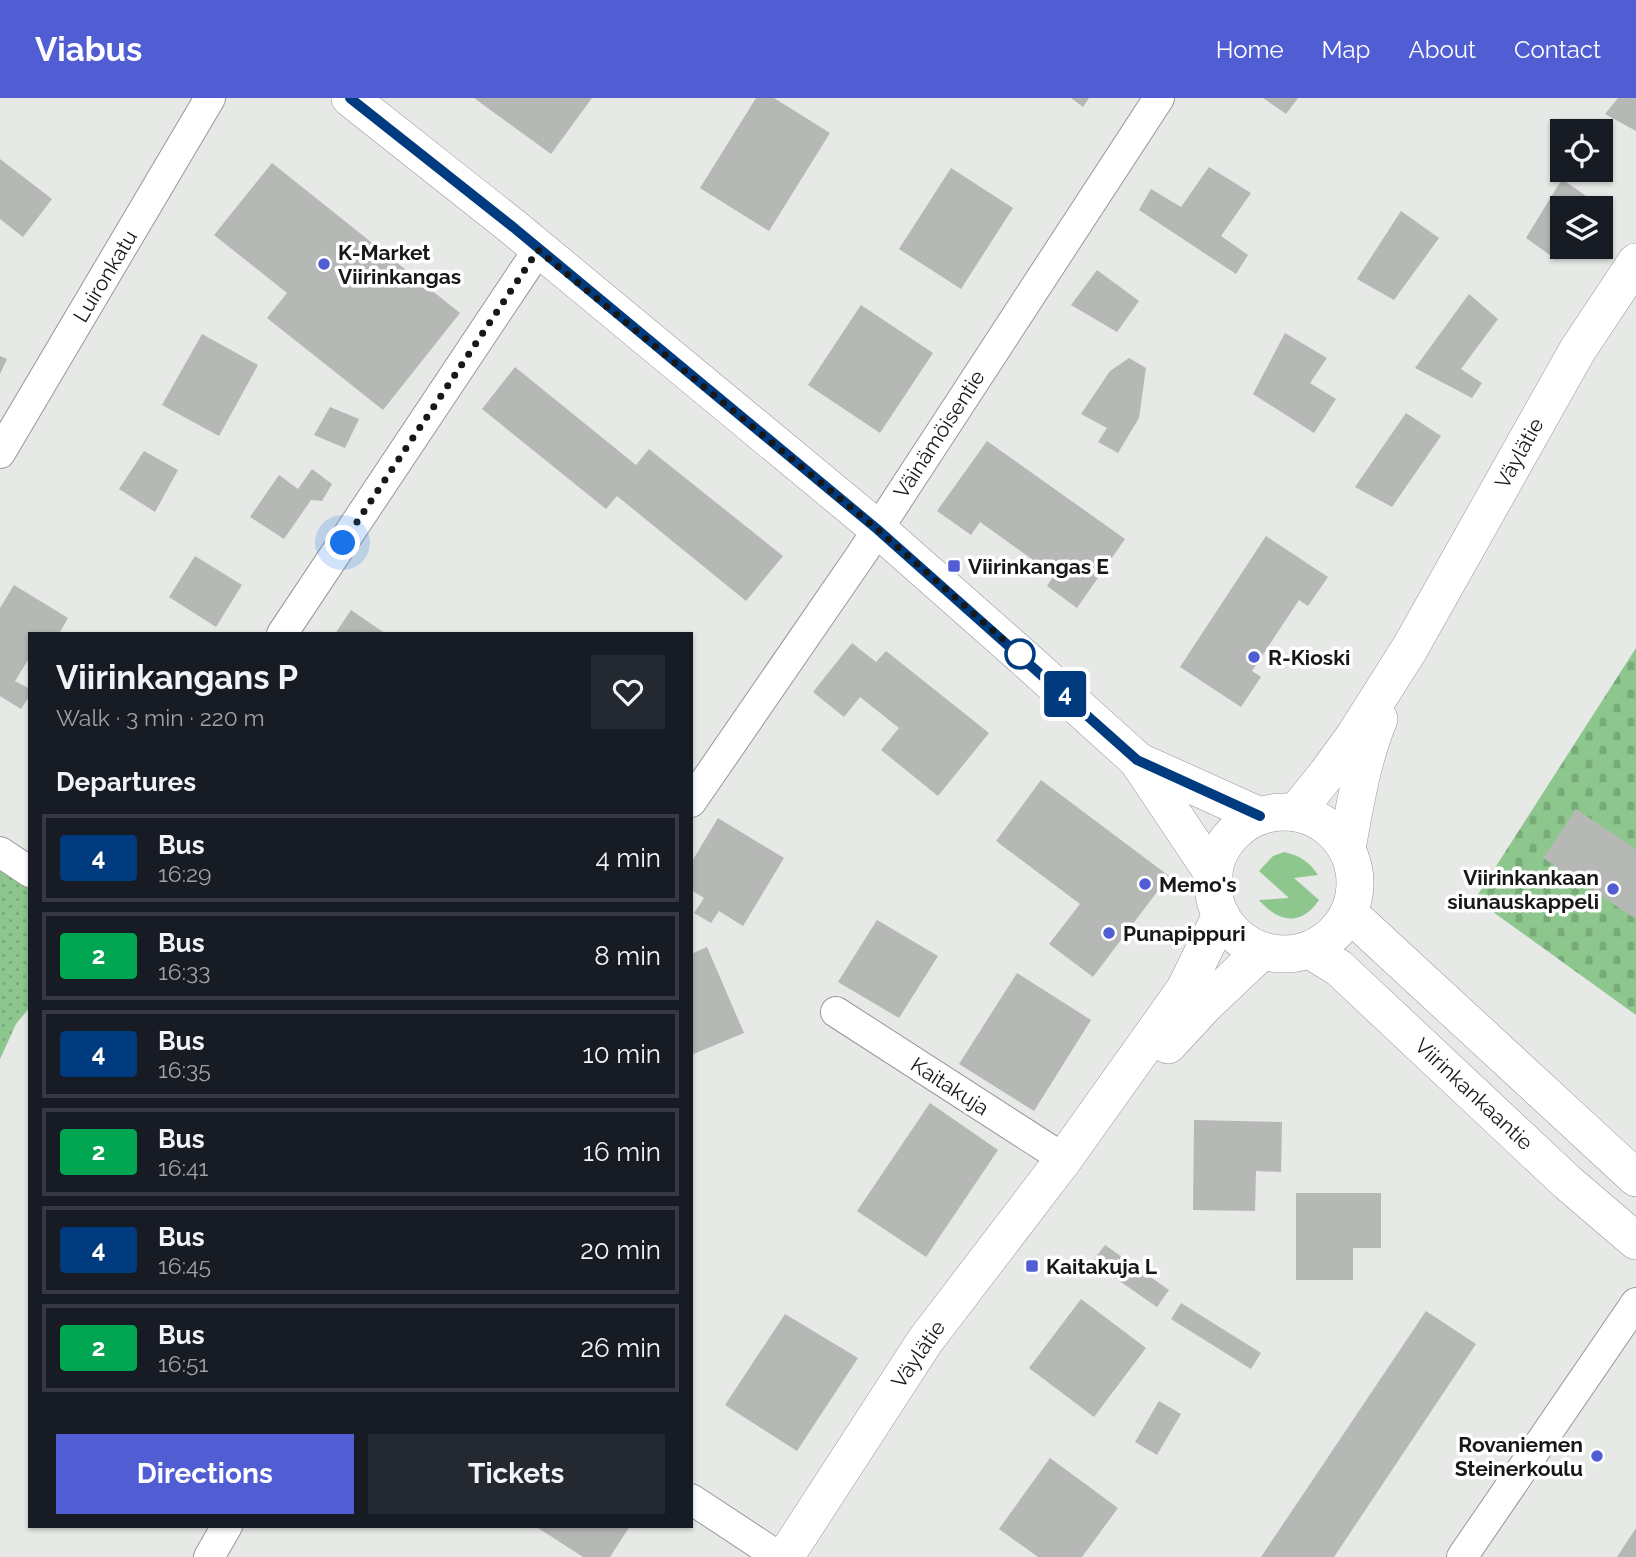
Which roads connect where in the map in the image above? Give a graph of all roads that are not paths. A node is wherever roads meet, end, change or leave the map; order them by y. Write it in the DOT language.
graph roads {
  1 [pos="210,98"];
  2 [pos="351,98"];
  3 [pos="1158,98"];
  4 [pos="538,250"];
  5 [pos="1636,262"];
  6 [pos="0,453"];
  7 [pos="877,529"];
  8 [pos="283,632"];
  9 [pos="1410,648"];
  10 [pos="1137,760"];
  11 [pos="693,799"];
  12 [pos="1296,812"];
  13 [pos="1260,816"];
  14 [pos="1347,848"];
  15 [pos="0,852"];
  16 [pos="28,871"];
  17 [pos="1214,875"];
  18 [pos="1349,913"];
  19 [pos="1221,915"];
  20 [pos="1310,950"];
  21 [pos="1262,951"];
  22 [pos="836,1012"];
  23 [pos="1064,1159"];
  24 [pos="1636,1178"];
  25 [pos="1636,1241"];
  26 [pos="1636,1303"];
  27 [pos="693,1500"];
  28 [pos="226,1528"];
  29 [pos="209,1557"];
  30 [pos="779,1557"];
  31 [pos="785,1557"];
  32 [pos="1462,1557"];
  1 -- 6 [label="street, Luironkatu"];
  2 -- 4 [label="street"];
  3 -- 7 [label="street, Väinämöisentie"];
  4 -- 7 [label="street"];
  4 -- 8 [label="street"];
  5 -- 9 [label="street, Väylätie"];
  7 -- 10 [label="street"];
  7 -- 11 [label="street, Väinämöisentie"];
  9 -- 12 [label="street, Väylätie"];
  9 -- 14 [label="street, Väylätie"];
  10 -- 13 [label="street"];
  10 -- 17 [label="street"];
  12 -- 13 [label="street"];
  12 -- 14 [label="street"];
  13 -- 17 [label="street"];
  14 -- 18 [label="street"];
  15 -- 16 [label="street"];
  17 -- 19 [label="street"];
  18 -- 20 [label="street"];
  18 -- 24 [label="street"];
  19 -- 21 [label="street"];
  19 -- 23 [label="street, Väylätie"];
  20 -- 21 [label="street"];
  20 -- 25 [label="street, Viirinkankaantie"];
  21 -- 23 [label="street, Väylätie"];
  22 -- 23 [label="street, Kaitakuja"];
  23 -- 31 [label="street, Väylätie"];
  26 -- 32 [label="street"];
  27 -- 30 [label="street"];
  28 -- 29 [label="street"];
}
